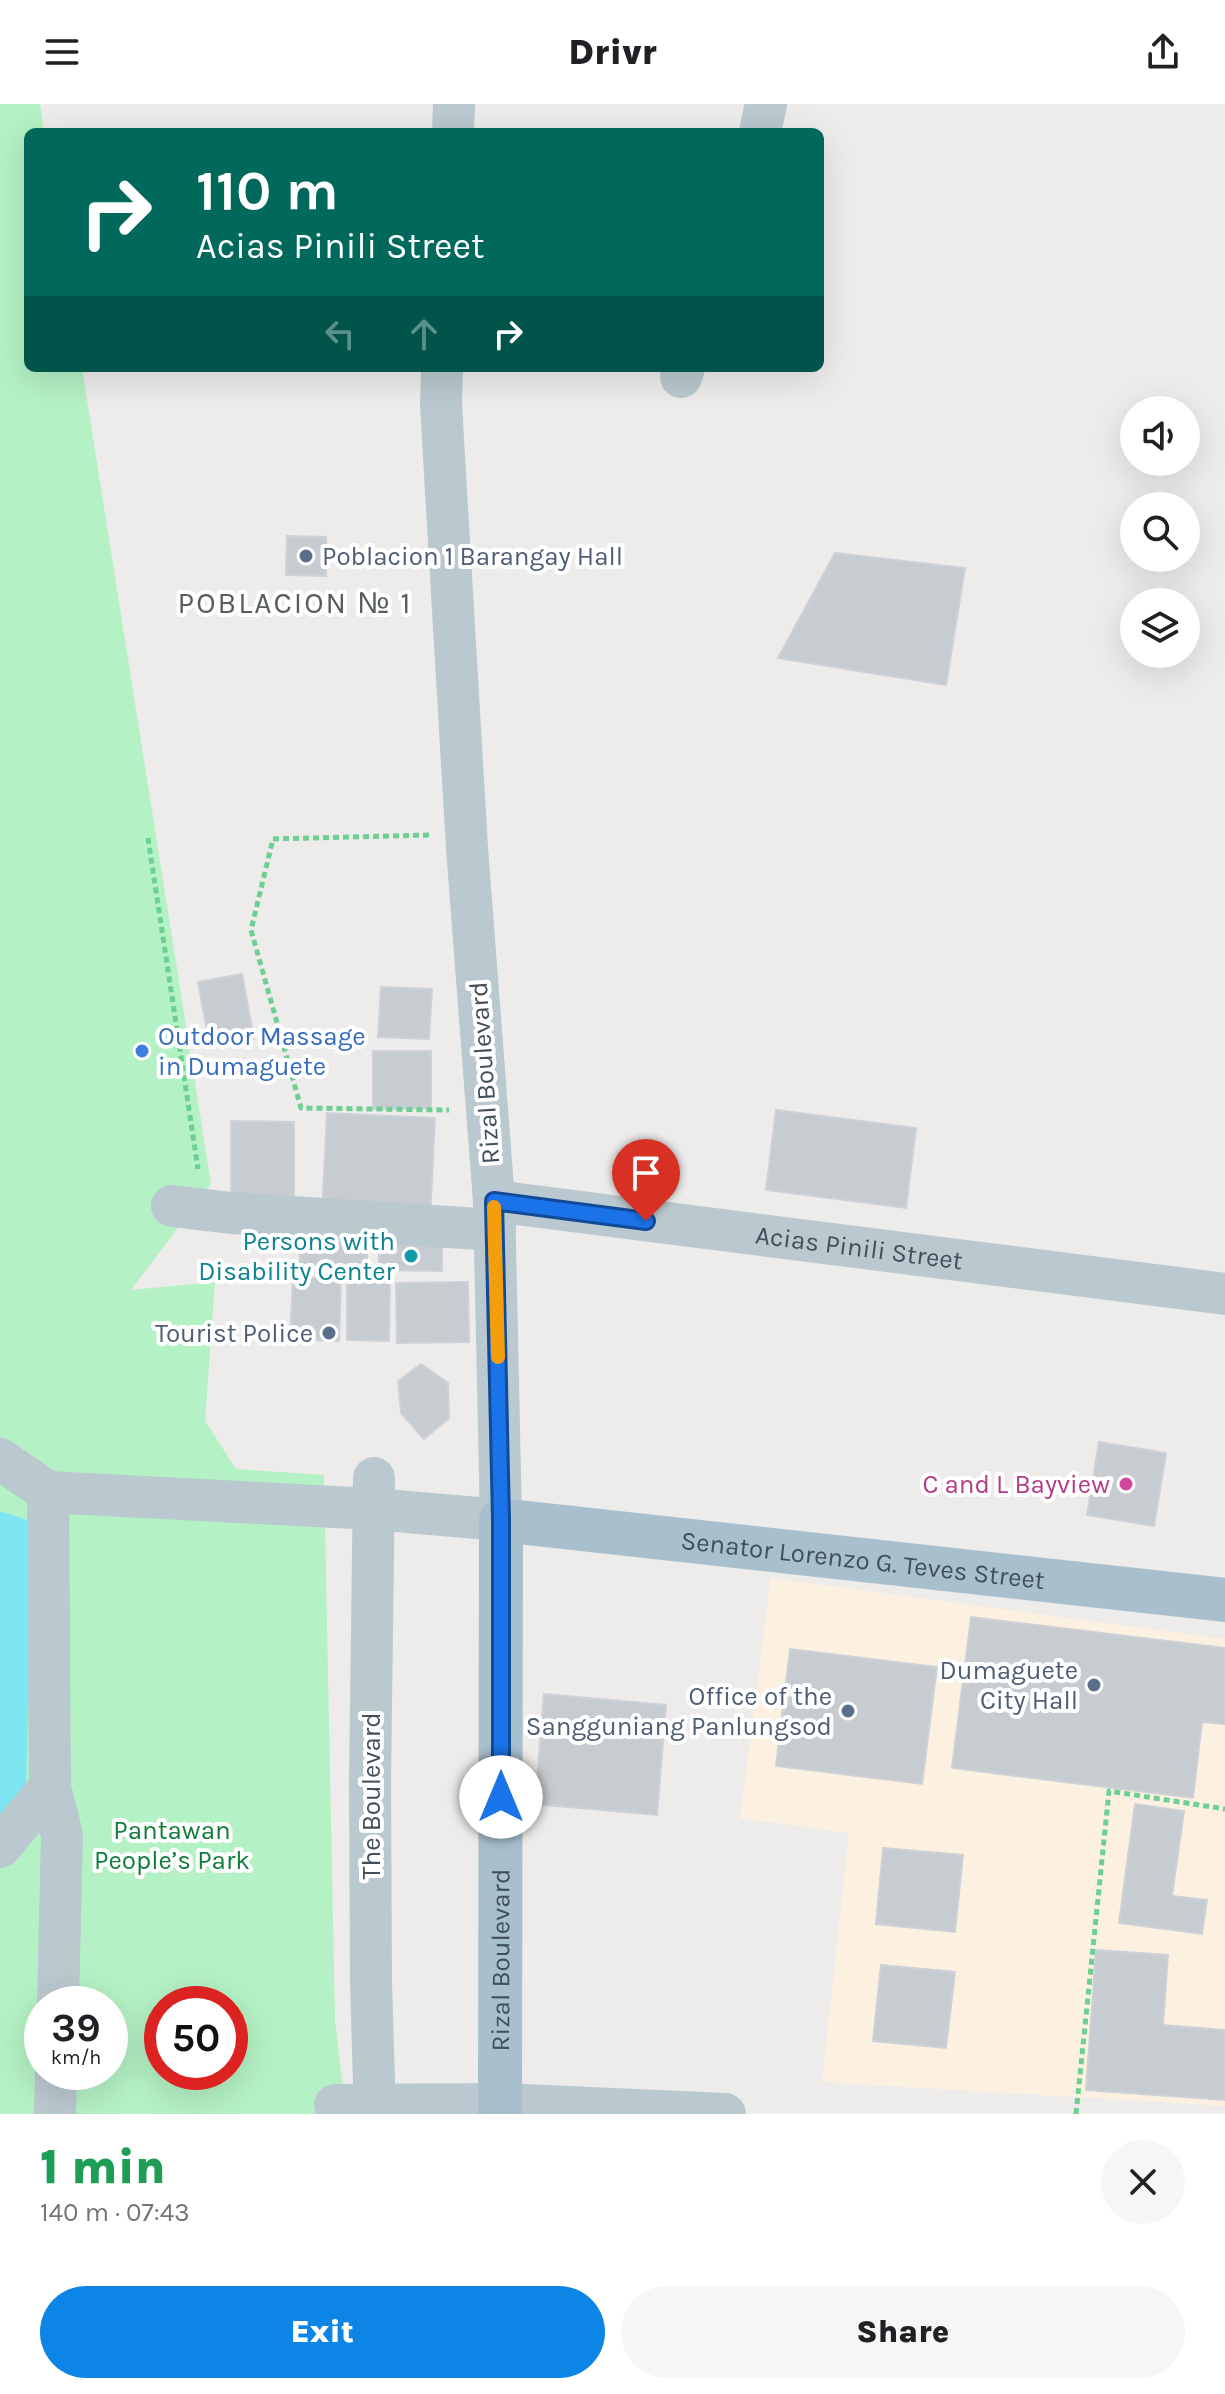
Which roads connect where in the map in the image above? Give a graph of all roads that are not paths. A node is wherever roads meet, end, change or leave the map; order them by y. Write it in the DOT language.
graph roads {
  1 [pos="454,104"];
  2 [pos="766,104"];
  3 [pos="453,128"];
  4 [pos="761,128"];
  5 [pos="442,372"];
  6 [pos="188,1208"];
  7 [pos="494,1216"];
  8 [pos="1225,1294"];
  9 [pos="0,1459"];
  10 [pos="48,1492"];
  11 [pos="374,1493"];
  12 [pos="501,1520"];
  13 [pos="1225,1600"];
  14 [pos="50,1787"];
  15 [pos="0,1847"];
  16 [pos="58,1986"];
  17 [pos="56,2090"];
  18 [pos="362,2108"];
  19 [pos="500,2109"];
  20 [pos="55,2114"];
  21 [pos="725,2114"];
  1 -- 3 [label="street"];
  2 -- 4 [label="street"];
  5 -- 7 [label="street, Rizal Boulevard"];
  6 -- 7 [label="street, Acias Pinili Street"];
  7 -- 8 [label="street, Acias Pinili Street"];
  7 -- 12 [label="street, Rizal Boulevard"];
  9 -- 10 [label="street"];
  10 -- 11 [label="street"];
  10 -- 14 [label="street"];
  11 -- 12 [label="street"];
  11 -- 18 [label="street, The Boulevard"];
  12 -- 13 [label="main road, Senator Lorenzo G. Teves Street"];
  12 -- 19 [label="main road, Rizal Boulevard"];
  14 -- 15 [label="street"];
  14 -- 16 [label="street"];
  17 -- 20 [label="street"];
  18 -- 19 [label="street"];
  19 -- 21 [label="street"];
}
